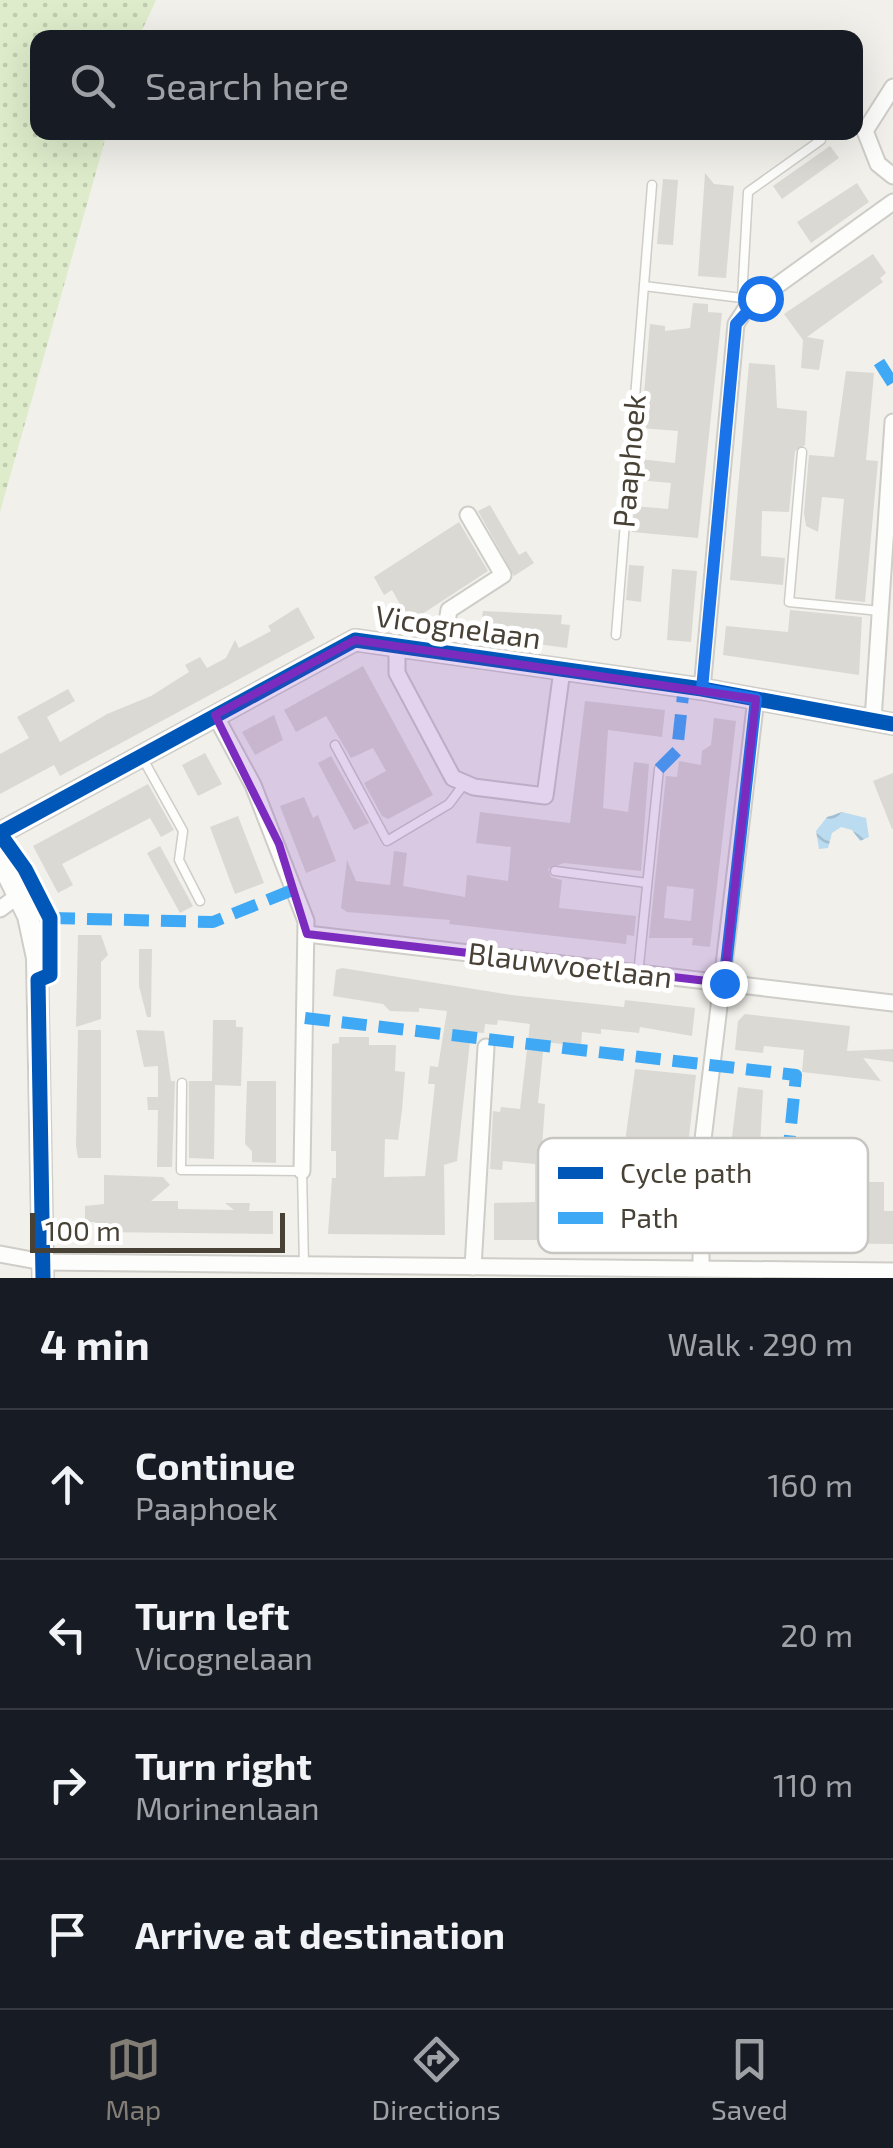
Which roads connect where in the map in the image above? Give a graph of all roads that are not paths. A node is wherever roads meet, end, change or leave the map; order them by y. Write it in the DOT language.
graph roads {
  1 [pos="893,86"];
  2 [pos="821,140"];
  3 [pos="893,176"];
  4 [pos="652,185"];
  5 [pos="893,202"];
  6 [pos="644,286"];
  7 [pos="745,302"];
  8 [pos="893,422"];
  9 [pos="802,452"];
  10 [pos="468,515"];
  11 [pos="880,612"];
  12 [pos="616,636"];
  13 [pos="398,646"];
  14 [pos="442,652"];
  15 [pos="562,670"];
  16 [pos="702,689"];
  17 [pos="756,699"];
  18 [pos="215,716"];
  19 [pos="883,722"];
  20 [pos="335,746"];
  21 [pos="141,756"];
  22 [pos="659,769"];
  23 [pos="464,784"];
  24 [pos="0,833"];
  25 [pos="0,860"];
  26 [pos="555,871"];
  27 [pos="647,882"];
  28 [pos="19,894"];
  29 [pos="200,901"];
  30 [pos="0,909"];
  31 [pos="307,934"];
  32 [pos="638,975"];
  33 [pos="724,983"];
  34 [pos="893,1004"];
  35 [pos="486,1048"];
  36 [pos="182,1083"];
  37 [pos="703,1138"];
  38 [pos="302,1171"];
  39 [pos="701,1253"];
  40 [pos="0,1254"];
  41 [pos="304,1265"];
  42 [pos="473,1267"];
  43 [pos="701,1268"];
  44 [pos="43,1270"];
  45 [pos="893,1271"];
  1 -- 3 [label="street"];
  2 -- 7 [label="lane"];
  4 -- 6 [label="lane, Paaphoek"];
  5 -- 7 [label="street"];
  6 -- 7 [label="lane"];
  6 -- 12 [label="lane, Paaphoek"];
  7 -- 16 [label="street"];
  8 -- 11 [label="street"];
  9 -- 11 [label="lane"];
  10 -- 14 [label="street, Vicognelaan"];
  11 -- 19 [label="street"];
  13 -- 14 [label="street, Vicognelaan"];
  13 -- 18 [label="street, Vicognelaan"];
  13 -- 23 [label="street"];
  14 -- 15 [label="street, Vicognelaan"];
  15 -- 16 [label="street, Vicognelaan"];
  15 -- 23 [label="street"];
  16 -- 17 [label="street, Vicognelaan"];
  17 -- 19 [label="street, Vicognelaan"];
  17 -- 33 [label="street"];
  18 -- 21 [label="street, Vicognelaan"];
  18 -- 31 [label="street"];
  20 -- 23 [label="lane"];
  21 -- 24 [label="street, Vicognelaan"];
  21 -- 29 [label="lane"];
  22 -- 27 [label="lane"];
  25 -- 28 [label="street"];
  26 -- 27 [label="lane"];
  27 -- 32 [label="lane"];
  28 -- 30 [label="street"];
  28 -- 44 [label="street"];
  31 -- 32 [label="street, Blauwvoetlaan"];
  31 -- 38 [label="street"];
  32 -- 33 [label="street, Blauwvoetlaan"];
  33 -- 34 [label="street, Blauwvoetlaan"];
  33 -- 37 [label="street"];
  35 -- 42 [label="street"];
  36 -- 38 [label="lane"];
  38 -- 41 [label="lane"];
  39 -- 43 [label="street"];
  40 -- 44 [label="street"];
  41 -- 42 [label="street"];
  41 -- 44 [label="street"];
  42 -- 43 [label="street"];
  43 -- 45 [label="street"];
}
